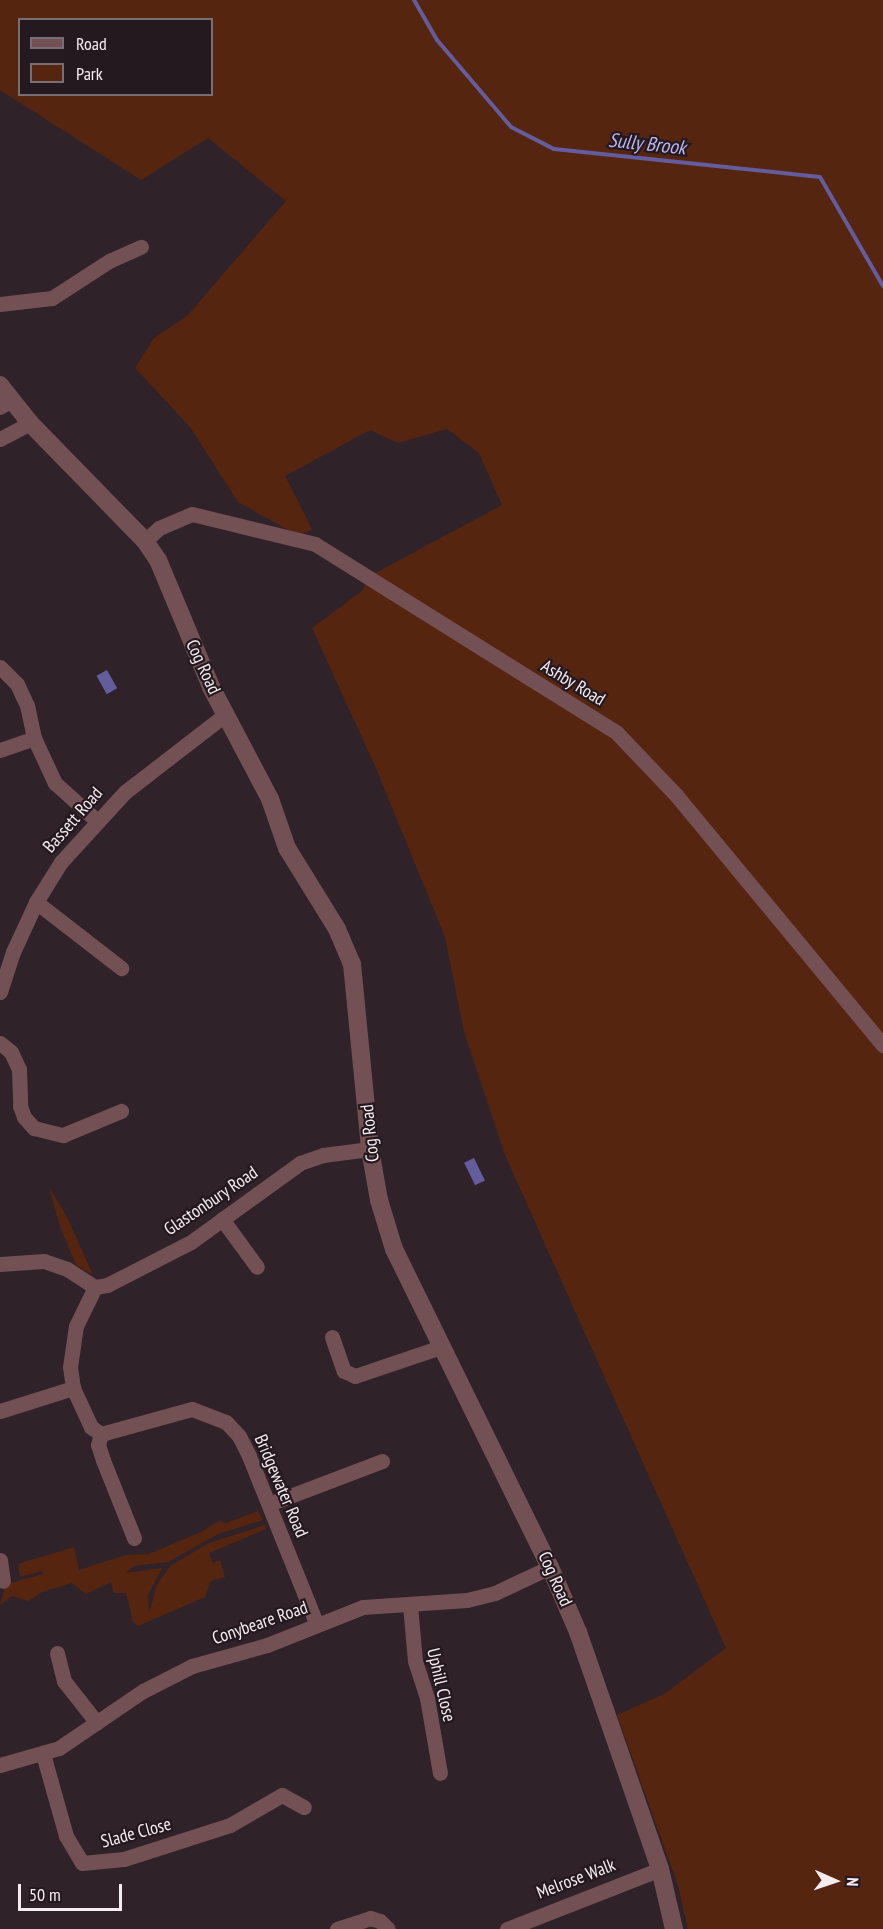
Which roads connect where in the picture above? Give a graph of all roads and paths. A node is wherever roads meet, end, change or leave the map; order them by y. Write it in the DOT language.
graph roads {
  1 [pos="141,247"];
  2 [pos="0,304"];
  3 [pos="0,385"];
  4 [pos="6,404"];
  5 [pos="30,423"];
  6 [pos="0,439"];
  7 [pos="145,541"];
  8 [pos="0,667"];
  9 [pos="226,714"];
  10 [pos="34,738"];
  11 [pos="0,750"];
  12 [pos="96,820"];
  13 [pos="36,902"];
  14 [pos="121,968"];
  15 [pos="0,992"];
  16 [pos="0,1043"];
  17 [pos="883,1045"];
  18 [pos="121,1111"];
  19 [pos="370,1149"];
  20 [pos="222,1219"];
  21 [pos="0,1264"];
  22 [pos="257,1267"];
  23 [pos="95,1287"];
  24 [pos="332,1337"];
  25 [pos="441,1347"];
  26 [pos="73,1388"];
  27 [pos="0,1411"];
  28 [pos="101,1434"];
  29 [pos="382,1461"];
  30 [pos="269,1504"];
  31 [pos="134,1538"];
  32 [pos="0,1560"];
  33 [pos="550,1567"];
  34 [pos="3,1581"];
  35 [pos="410,1605"];
  36 [pos="317,1625"];
  37 [pos="57,1653"];
  38 [pos="98,1723"];
  39 [pos="43,1754"];
  40 [pos="0,1765"];
  41 [pos="440,1773"];
  42 [pos="304,1807"];
  43 [pos="660,1869"];
  44 [pos="337,1929"];
  45 [pos="388,1929"];
  46 [pos="507,1929"];
  47 [pos="674,1929"];
  1 -- 2 [label="street"];
  3 -- 4 [label="street, Cog Road"];
  4 -- 5 [label="street, Cog Road"];
  5 -- 6 [label="street"];
  5 -- 7 [label="street, Cog Road"];
  7 -- 9 [label="street, Cog Road"];
  7 -- 17 [label="street, Ashby Road"];
  8 -- 10 [label="street"];
  9 -- 12 [label="street, Bassett Road"];
  9 -- 19 [label="street, Cog Road"];
  10 -- 11 [label="street"];
  10 -- 12 [label="street"];
  12 -- 13 [label="street, Bassett Road"];
  13 -- 14 [label="street"];
  13 -- 15 [label="street, Bassett Road"];
  16 -- 18 [label="street"];
  19 -- 20 [label="street, Glastonbury Road"];
  19 -- 25 [label="street, Cog Road"];
  20 -- 22 [label="street"];
  20 -- 23 [label="street, Glastonbury Road"];
  21 -- 23 [label="street"];
  23 -- 26 [label="street"];
  24 -- 25 [label="street"];
  25 -- 33 [label="street, Cog Road"];
  26 -- 27 [label="street"];
  26 -- 28 [label="street"];
  28 -- 30 [label="street, Bridgewater Road"];
  28 -- 31 [label="street"];
  29 -- 30 [label="street"];
  30 -- 36 [label="street, Bridgewater Road"];
  32 -- 34 [label="street"];
  33 -- 35 [label="street, Conybeare Road"];
  33 -- 43 [label="street, Cog Road"];
  35 -- 36 [label="street, Conybeare Road"];
  35 -- 41 [label="street, Uphill Close"];
  36 -- 38 [label="street, Conybeare Road"];
  37 -- 38 [label="street"];
  38 -- 39 [label="street, Conybeare Road"];
  39 -- 40 [label="street, Conybeare Road"];
  39 -- 42 [label="street, Slade Close"];
  43 -- 46 [label="street, Melrose Walk"];
  43 -- 47 [label="street, Cog Road"];
  44 -- 45 [label="street"];
}
